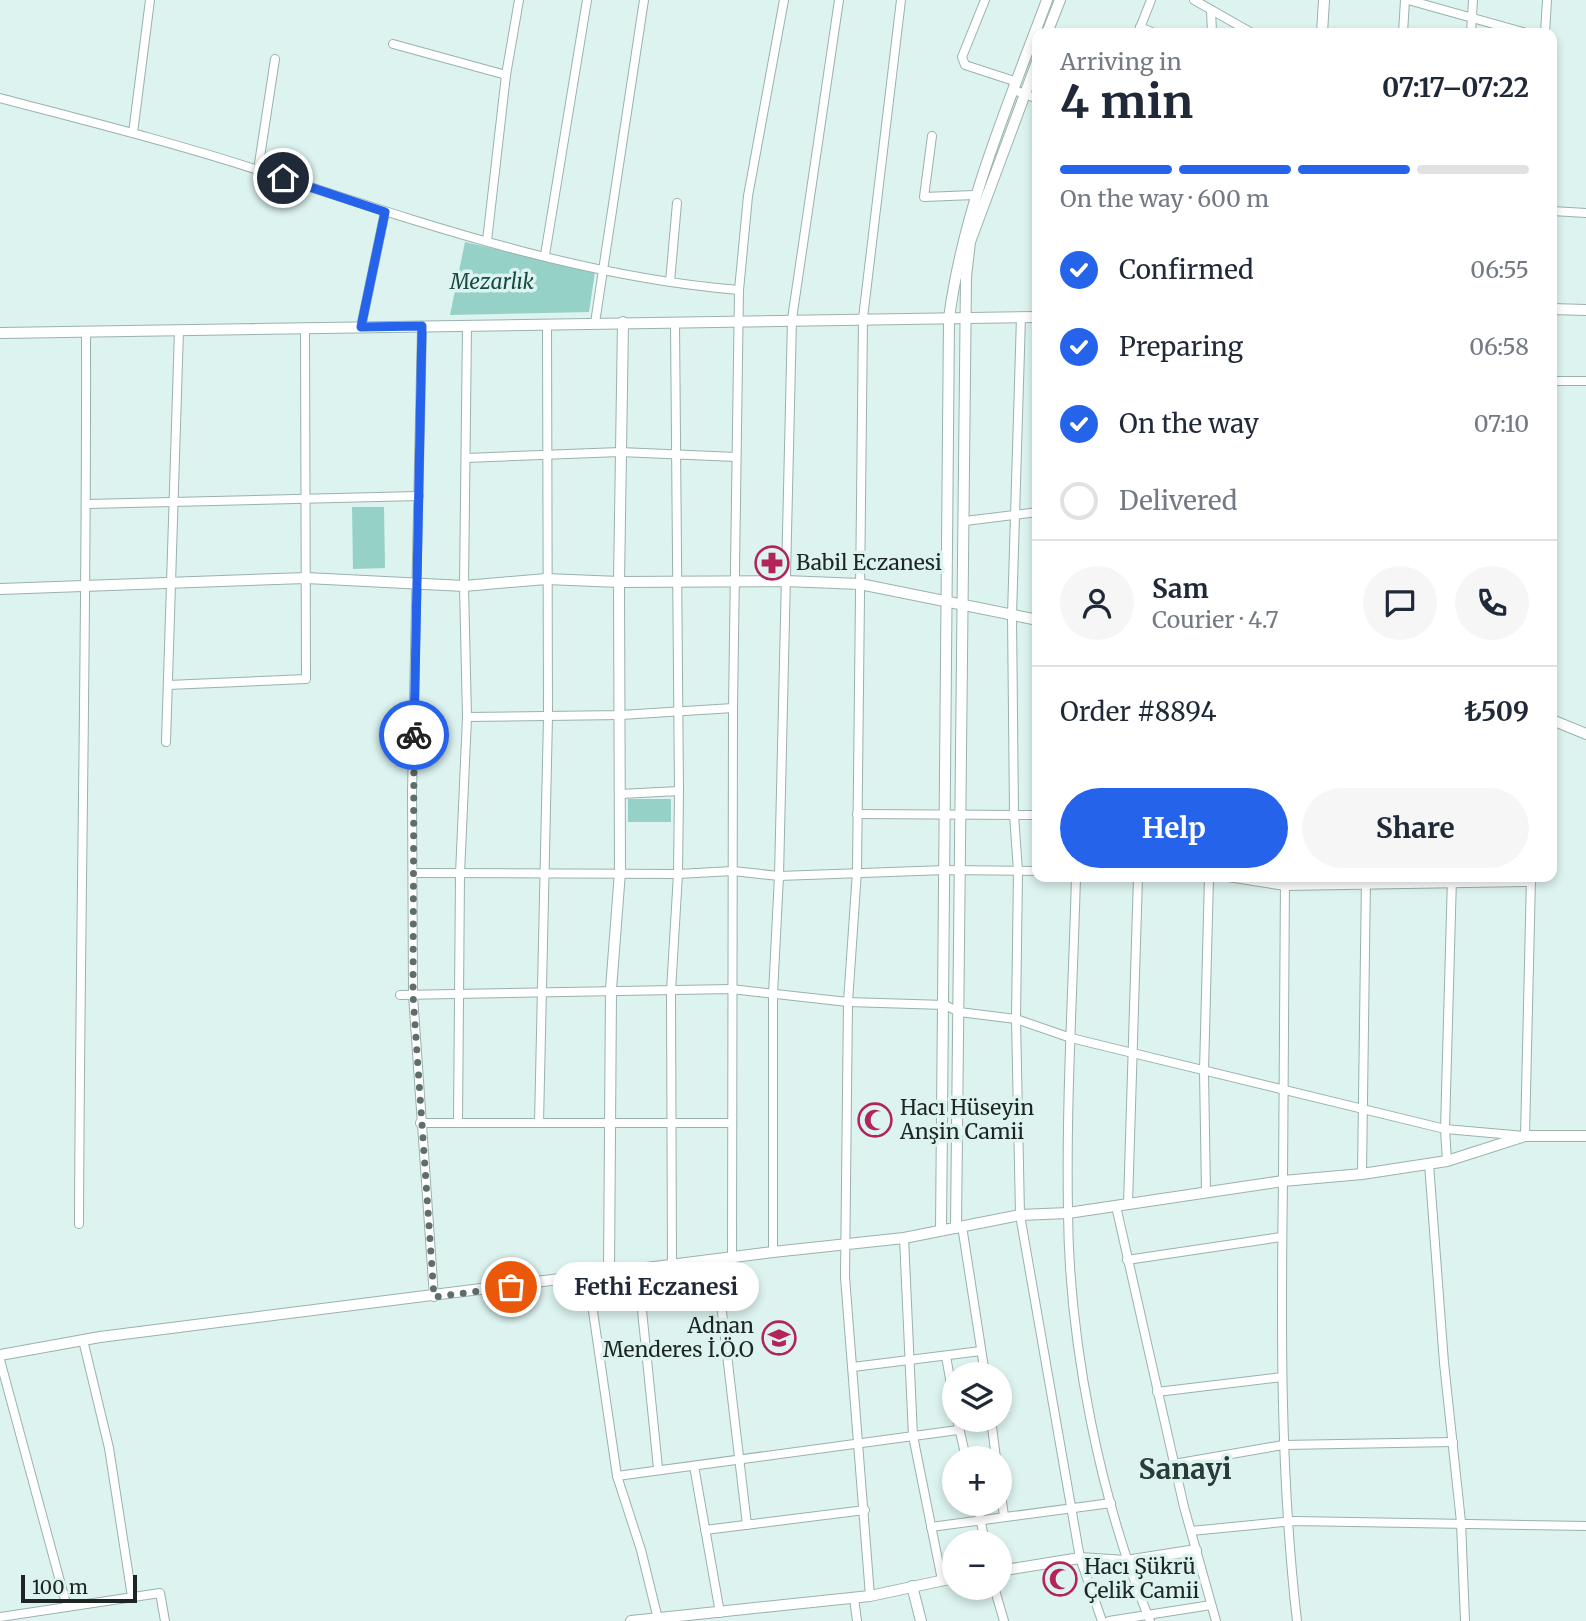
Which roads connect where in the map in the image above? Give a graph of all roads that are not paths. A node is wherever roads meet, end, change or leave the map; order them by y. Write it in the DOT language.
graph roads {
  1 [pos="150,0"];
  2 [pos="519,0"];
  3 [pos="587,0"];
  4 [pos="644,0"];
  5 [pos="784,0"];
  6 [pos="839,0"];
  7 [pos="901,0"];
  8 [pos="985,0"];
  9 [pos="1047,0"];
  10 [pos="1060,0"];
  11 [pos="1151,0"];
  12 [pos="1194,0"];
  13 [pos="1324,0"];
  14 [pos="1406,0"];
  15 [pos="1473,0"];
  16 [pos="1547,0"];
  17 [pos="1211,10"];
  18 [pos="1471,19"];
  19 [pos="1037,28"];
  20 [pos="1049,28"];
  21 [pos="1140,28"];
  22 [pos="1212,28"];
  23 [pos="1243,28"];
  24 [pos="1322,28"];
  25 [pos="1403,28"];
  26 [pos="1471,28"];
  27 [pos="1506,28"];
  28 [pos="1545,28"];
  29 [pos="1032,40"];
  30 [pos="393,44"];
  31 [pos="275,59"];
  32 [pos="1032,74"];
  33 [pos="506,75"];
  34 [pos="1015,86"];
  35 [pos="1024,94"];
  36 [pos="1032,97"];
  37 [pos="0,98"];
  38 [pos="133,133"];
  39 [pos="932,136"];
  40 [pos="258,170"];
  41 [pos="974,195"];
  42 [pos="677,204"];
  43 [pos="1557,211"];
  44 [pos="385,212"];
  45 [pos="1586,212"];
  46 [pos="487,242"];
  47 [pos="545,255"];
  48 [pos="602,268"];
  49 [pos="670,282"];
  50 [pos="739,289"];
  51 [pos="1557,309"];
  52 [pos="1586,310"];
  53 [pos="1032,316"];
  54 [pos="1021,317"];
  55 [pos="863,318"];
  56 [pos="949,318"];
  57 [pos="966,318"];
  58 [pos="792,319"];
  59 [pos="739,320"];
  60 [pos="623,321"];
  61 [pos="675,322"];
  62 [pos="595,323"];
  63 [pos="547,324"];
  64 [pos="422,326"];
  65 [pos="467,326"];
  66 [pos="361,327"];
  67 [pos="305,328"];
  68 [pos="179,330"];
  69 [pos="86,331"];
  70 [pos="0,332"];
  71 [pos="1557,381"];
  72 [pos="1586,381"];
  73 [pos="620,452"];
  74 [pos="678,455"];
  75 [pos="549,456"];
  76 [pos="466,457"];
  77 [pos="736,457"];
  78 [pos="305,496"];
  79 [pos="419,496"];
  80 [pos="173,500"];
  81 [pos="87,504"];
  82 [pos="1032,513"];
  83 [pos="1017,516"];
  84 [pos="965,521"];
  85 [pos="306,578"];
  86 [pos="546,579"];
  87 [pos="676,581"];
  88 [pos="734,581"];
  89 [pos="785,581"];
  90 [pos="618,582"];
  91 [pos="170,583"];
  92 [pos="418,583"];
  93 [pos="860,584"];
  94 [pos="87,586"];
  95 [pos="464,586"];
  96 [pos="0,589"];
  97 [pos="948,602"];
  98 [pos="962,604"];
  99 [pos="1013,615"];
  100 [pos="1032,619"];
  101 [pos="168,685"];
  102 [pos="733,708"];
  103 [pos="679,712"];
  104 [pos="621,715"];
  105 [pos="548,716"];
  106 [pos="467,717"];
  107 [pos="1557,722"];
  108 [pos="1586,733"];
  109 [pos="166,742"];
  110 [pos="679,791"];
  111 [pos="620,794"];
  112 [pos="947,813"];
  113 [pos="958,813"];
  114 [pos="857,814"];
  115 [pos="1014,815"];
  116 [pos="1032,815"];
  117 [pos="946,870"];
  118 [pos="733,871"];
  119 [pos="857,871"];
  120 [pos="1018,871"];
  121 [pos="620,872"];
  122 [pos="959,872"];
  123 [pos="1032,872"];
  124 [pos="414,873"];
  125 [pos="460,873"];
  126 [pos="678,874"];
  127 [pos="543,875"];
  128 [pos="779,876"];
  129 [pos="1076,882"];
  130 [pos="1138,882"];
  131 [pos="1209,882"];
  132 [pos="1285,882"];
  133 [pos="1365,882"];
  134 [pos="1452,882"];
  135 [pos="1531,882"];
  136 [pos="611,989"];
  137 [pos="731,989"];
  138 [pos="671,991"];
  139 [pos="542,992"];
  140 [pos="773,994"];
  141 [pos="400,995"];
  142 [pos="413,995"];
  143 [pos="458,995"];
  144 [pos="848,1002"];
  145 [pos="944,1005"];
  146 [pos="959,1012"];
  147 [pos="1016,1019"];
  148 [pos="1071,1038"];
  149 [pos="1130,1053"];
  150 [pos="1204,1071"];
  151 [pos="1283,1091"];
  152 [pos="1363,1110"];
  153 [pos="610,1122"];
  154 [pos="420,1123"];
  155 [pos="458,1123"];
  156 [pos="539,1123"];
  157 [pos="671,1124"];
  158 [pos="731,1124"];
  159 [pos="1445,1129"];
  160 [pos="1525,1136"];
  161 [pos="1586,1136"];
  162 [pos="1447,1161"];
  163 [pos="1429,1164"];
  164 [pos="1362,1174"];
  165 [pos="1283,1181"];
  166 [pos="1206,1192"];
  167 [pos="1128,1204"];
  168 [pos="1116,1206"];
  169 [pos="1068,1213"];
  170 [pos="1020,1215"];
  171 [pos="79,1224"];
  172 [pos="959,1227"];
  173 [pos="941,1230"];
  174 [pos="1282,1237"];
  175 [pos="904,1238"];
  176 [pos="846,1246"];
  177 [pos="773,1252"];
  178 [pos="732,1259"];
  179 [pos="1127,1260"];
  180 [pos="716,1261"];
  181 [pos="672,1267"];
  182 [pos="638,1271"];
  183 [pos="608,1273"];
  184 [pos="589,1277"];
  185 [pos="434,1297"];
  186 [pos="83,1340"];
  187 [pos="981,1351"];
  188 [pos="946,1356"];
  189 [pos="0,1358"];
  190 [pos="910,1361"];
  191 [pos="947,1362"];
  192 [pos="983,1362"];
  193 [pos="853,1367"];
  194 [pos="1282,1377"];
  195 [pos="1157,1392"];
  196 [pos="943,1432"];
  197 [pos="913,1436"];
  198 [pos="860,1441"];
  199 [pos="1452,1443"];
  200 [pos="1283,1445"];
  201 [pos="740,1461"];
  202 [pos="1174,1464"];
  203 [pos="694,1466"];
  204 [pos="658,1468"];
  205 [pos="617,1476"];
  206 [pos="1111,1503"];
  207 [pos="1070,1508"];
  208 [pos="865,1510"];
  209 [pos="1012,1515"];
  210 [pos="980,1516"];
  211 [pos="1004,1516"];
  212 [pos="981,1519"];
  213 [pos="1285,1522"];
  214 [pos="1461,1522"];
  215 [pos="747,1525"];
  216 [pos="1586,1526"];
  217 [pos="931,1527"];
  218 [pos="705,1530"];
  219 [pos="983,1530"];
  220 [pos="1191,1531"];
  221 [pos="1196,1549"];
  222 [pos="1080,1559"];
  223 [pos="1126,1561"];
  224 [pos="1012,1569"];
  225 [pos="942,1580"];
  226 [pos="912,1586"];
  227 [pos="870,1596"];
  228 [pos="132,1597"];
  229 [pos="854,1598"];
  230 [pos="998,1600"];
  231 [pos="1211,1605"];
  232 [pos="67,1607"];
  233 [pos="720,1612"];
  234 [pos="0,1617"];
  235 [pos="1149,1618"];
  236 [pos="658,1619"];
  237 [pos="164,1621"];
  238 [pos="631,1621"];
  239 [pos="857,1621"];
  240 [pos="921,1621"];
  241 [pos="1004,1621"];
  242 [pos="1102,1621"];
  243 [pos="1109,1621"];
  244 [pos="1216,1621"];
  245 [pos="1297,1621"];
  246 [pos="1465,1621"];
  1 -- 38 [label="street"];
  2 -- 33 [label="street"];
  3 -- 47 [label="street"];
  4 -- 48 [label="street"];
  5 -- 50 [label="street"];
  6 -- 58 [label="street"];
  7 -- 55 [label="street"];
  8 -- 34 [label="street"];
  9 -- 19 [label="street"];
  10 -- 20 [label="street"];
  11 -- 21 [label="street"];
  12 -- 17 [label="street"];
  13 -- 24 [label="street"];
  14 -- 18 [label="street"];
  14 -- 25 [label="street"];
  15 -- 18 [label="street"];
  16 -- 28 [label="street"];
  17 -- 22 [label="street"];
  17 -- 23 [label="street"];
  18 -- 26 [label="street"];
  18 -- 27 [label="street"];
  29 -- 34 [label="street"];
  30 -- 33 [label="street"];
  31 -- 40 [label="street"];
  32 -- 35 [label="street"];
  33 -- 46 [label="street"];
  34 -- 35 [label="street"];
  34 -- 41 [label="street"];
  35 -- 36 [label="street"];
  35 -- 57 [label="street"];
  37 -- 38 [label="street"];
  38 -- 40 [label="street"];
  39 -- 41 [label="street"];
  40 -- 44 [label="street"];
  41 -- 56 [label="street"];
  42 -- 49 [label="street"];
  43 -- 45 [label="street"];
  44 -- 46 [label="street"];
  44 -- 66 [label="street"];
  46 -- 47 [label="street"];
  47 -- 48 [label="street"];
  48 -- 49 [label="street"];
  48 -- 62 [label="street"];
  49 -- 50 [label="street"];
  50 -- 59 [label="street"];
  51 -- 52 [label="street"];
  53 -- 54 [label="street"];
  54 -- 57 [label="street"];
  54 -- 83 [label="street"];
  55 -- 56 [label="street"];
  55 -- 58 [label="street"];
  55 -- 93 [label="street"];
  56 -- 57 [label="street"];
  56 -- 97 [label="street"];
  57 -- 84 [label="street"];
  58 -- 59 [label="street"];
  58 -- 89 [label="street"];
  59 -- 61 [label="street"];
  59 -- 77 [label="street"];
  60 -- 61 [label="street"];
  60 -- 62 [label="street"];
  60 -- 73 [label="street"];
  61 -- 74 [label="street"];
  62 -- 63 [label="street"];
  63 -- 65 [label="street"];
  63 -- 75 [label="street"];
  64 -- 65 [label="street"];
  64 -- 66 [label="street"];
  64 -- 79 [label="street"];
  65 -- 76 [label="street"];
  66 -- 67 [label="street"];
  67 -- 68 [label="street"];
  67 -- 78 [label="street"];
  68 -- 69 [label="street"];
  68 -- 80 [label="street"];
  69 -- 70 [label="street"];
  69 -- 81 [label="street"];
  71 -- 72 [label="street"];
  73 -- 74 [label="street"];
  73 -- 75 [label="street"];
  73 -- 90 [label="street"];
  74 -- 77 [label="street"];
  74 -- 87 [label="street"];
  75 -- 76 [label="street"];
  75 -- 86 [label="street"];
  76 -- 95 [label="street"];
  77 -- 88 [label="street"];
  78 -- 79 [label="street"];
  78 -- 80 [label="street"];
  78 -- 85 [label="street"];
  79 -- 92 [label="street"];
  80 -- 81 [label="street"];
  80 -- 91 [label="street"];
  81 -- 94 [label="street"];
  82 -- 83 [label="street"];
  83 -- 84 [label="street"];
  83 -- 99 [label="street"];
  84 -- 98 [label="street"];
  85 -- 91 [label="street"];
  85 -- 92 [label="street"];
  85 -- 101 [label="street"];
  86 -- 90 [label="street"];
  86 -- 95 [label="street"];
  86 -- 105 [label="street"];
  87 -- 88 [label="street"];
  87 -- 90 [label="street"];
  87 -- 103 [label="street"];
  88 -- 89 [label="street"];
  88 -- 102 [label="street"];
  89 -- 93 [label="street"];
  89 -- 128 [label="street"];
  90 -- 104 [label="street"];
  91 -- 94 [label="street"];
  91 -- 101 [label="street"];
  92 -- 95 [label="street"];
  92 -- 124 [label="street"];
  93 -- 97 [label="street"];
  93 -- 114 [label="street"];
  94 -- 96 [label="street"];
  94 -- 171 [label="street"];
  95 -- 106 [label="street"];
  97 -- 98 [label="street"];
  97 -- 112 [label="street"];
  98 -- 99 [label="street"];
  98 -- 113 [label="street"];
  99 -- 100 [label="street"];
  99 -- 115 [label="street"];
  101 -- 109 [label="street"];
  102 -- 103 [label="street"];
  102 -- 118 [label="street"];
  103 -- 104 [label="street"];
  103 -- 110 [label="street"];
  104 -- 105 [label="street"];
  104 -- 111 [label="street"];
  105 -- 106 [label="street"];
  105 -- 127 [label="street"];
  106 -- 125 [label="street"];
  107 -- 108 [label="street"];
  110 -- 111 [label="street"];
  110 -- 126 [label="street"];
  111 -- 121 [label="street"];
  112 -- 113 [label="street"];
  112 -- 114 [label="street"];
  112 -- 117 [label="street"];
  113 -- 115 [label="street"];
  113 -- 122 [label="street"];
  114 -- 119 [label="street"];
  115 -- 116 [label="street"];
  115 -- 120 [label="street"];
  117 -- 119 [label="street"];
  117 -- 122 [label="street"];
  117 -- 145 [label="street"];
  118 -- 126 [label="street"];
  118 -- 128 [label="street"];
  118 -- 137 [label="street"];
  119 -- 128 [label="street"];
  119 -- 144 [label="street"];
  120 -- 122 [label="street"];
  120 -- 123 [label="street"];
  120 -- 147 [label="street"];
  121 -- 126 [label="street"];
  121 -- 127 [label="street"];
  121 -- 136 [label="street"];
  122 -- 146 [label="street"];
  124 -- 125 [label="street"];
  124 -- 142 [label="street"];
  125 -- 127 [label="street"];
  125 -- 143 [label="street"];
  126 -- 138 [label="street"];
  127 -- 139 [label="street"];
  128 -- 140 [label="street"];
  129 -- 148 [label="street"];
  130 -- 149 [label="street"];
  131 -- 150 [label="street"];
  132 -- 151 [label="street"];
  133 -- 152 [label="street"];
  134 -- 159 [label="street"];
  135 -- 160 [label="street"];
  136 -- 138 [label="street"];
  136 -- 139 [label="street"];
  136 -- 153 [label="street"];
  137 -- 138 [label="street"];
  137 -- 140 [label="street"];
  137 -- 158 [label="street"];
  138 -- 157 [label="street"];
  139 -- 143 [label="street"];
  139 -- 156 [label="street"];
  140 -- 144 [label="street"];
  140 -- 177 [label="street"];
  141 -- 142 [label="street"];
  142 -- 143 [label="street"];
  142 -- 154 [label="street"];
  143 -- 155 [label="street"];
  144 -- 145 [label="street"];
  144 -- 176 [label="street"];
  145 -- 146 [label="street"];
  145 -- 173 [label="street"];
  146 -- 147 [label="street"];
  146 -- 172 [label="street"];
  147 -- 148 [label="street"];
  147 -- 170 [label="street"];
  148 -- 149 [label="street"];
  148 -- 169 [label="street"];
  149 -- 150 [label="street"];
  149 -- 167 [label="street"];
  150 -- 151 [label="street"];
  150 -- 166 [label="street"];
  151 -- 152 [label="street"];
  151 -- 165 [label="street"];
  152 -- 159 [label="street"];
  152 -- 164 [label="street"];
  153 -- 156 [label="street"];
  153 -- 157 [label="street"];
  153 -- 183 [label="street"];
  154 -- 155 [label="street"];
  154 -- 185 [label="street"];
  155 -- 156 [label="street"];
  157 -- 158 [label="street"];
  157 -- 181 [label="street"];
  158 -- 178 [label="street"];
  159 -- 160 [label="street"];
  159 -- 162 [label="street"];
  160 -- 161 [label="street"];
  160 -- 162 [label="street"];
  162 -- 163 [label="street"];
  163 -- 164 [label="street"];
  163 -- 199 [label="street"];
  164 -- 165 [label="street"];
  165 -- 166 [label="street"];
  165 -- 174 [label="street"];
  166 -- 167 [label="street"];
  167 -- 168 [label="street"];
  168 -- 169 [label="street"];
  168 -- 179 [label="street"];
  169 -- 170 [label="street"];
  169 -- 206 [label="street"];
  170 -- 172 [label="street"];
  170 -- 207 [label="street"];
  172 -- 173 [label="street"];
  172 -- 187 [label="street"];
  173 -- 175 [label="street"];
  174 -- 179 [label="street"];
  174 -- 194 [label="street"];
  175 -- 176 [label="street"];
  175 -- 190 [label="street"];
  176 -- 177 [label="street"];
  176 -- 193 [label="street"];
  177 -- 178 [label="street"];
  178 -- 180 [label="street"];
  179 -- 195 [label="street"];
  180 -- 181 [label="street"];
  180 -- 201 [label="street"];
  181 -- 182 [label="street"];
  182 -- 183 [label="street"];
  182 -- 204 [label="street"];
  183 -- 184 [label="street"];
  184 -- 185 [label="street"];
  184 -- 205 [label="street"];
  185 -- 186 [label="street"];
  186 -- 189 [label="street"];
  186 -- 228 [label="street"];
  187 -- 188 [label="street"];
  187 -- 192 [label="street"];
  188 -- 190 [label="street"];
  188 -- 191 [label="street"];
  189 -- 232 [label="street"];
  190 -- 193 [label="street"];
  190 -- 197 [label="street"];
  193 -- 198 [label="street"];
  194 -- 195 [label="street"];
  194 -- 200 [label="street"];
  195 -- 202 [label="street"];
  196 -- 197 [label="street"];
  197 -- 198 [label="street"];
  197 -- 217 [label="street"];
  198 -- 201 [label="street"];
  198 -- 208 [label="street"];
  199 -- 200 [label="street"];
  199 -- 214 [label="street"];
  200 -- 202 [label="street"];
  200 -- 213 [label="street"];
  201 -- 203 [label="street"];
  201 -- 215 [label="street"];
  202 -- 220 [label="street"];
  203 -- 204 [label="street"];
  203 -- 218 [label="street"];
  204 -- 205 [label="street"];
  205 -- 236 [label="street"];
  206 -- 207 [label="street"];
  206 -- 223 [label="street"];
  207 -- 209 [label="street"];
  207 -- 222 [label="street"];
  208 -- 215 [label="street"];
  208 -- 227 [label="street"];
  210 -- 212 [label="street"];
  211 -- 212 [label="street"];
  212 -- 217 [label="street"];
  212 -- 219 [label="street"];
  213 -- 214 [label="street"];
  213 -- 220 [label="street"];
  213 -- 245 [label="street"];
  214 -- 216 [label="street"];
  214 -- 246 [label="street"];
  215 -- 218 [label="street"];
  217 -- 225 [label="street"];
  218 -- 233 [label="street"];
  220 -- 221 [label="street"];
  221 -- 223 [label="street"];
  221 -- 231 [label="street"];
  222 -- 223 [label="street"];
  222 -- 224 [label="street"];
  222 -- 242 [label="street"];
  223 -- 235 [label="street"];
  225 -- 226 [label="street"];
  226 -- 227 [label="street"];
  226 -- 240 [label="street"];
  227 -- 229 [label="street"];
  228 -- 232 [label="street"];
  228 -- 237 [label="street"];
  229 -- 233 [label="street"];
  229 -- 239 [label="street"];
  230 -- 241 [label="street"];
  231 -- 235 [label="street"];
  231 -- 244 [label="street"];
  232 -- 234 [label="street"];
  233 -- 236 [label="street"];
  235 -- 243 [label="street"];
  236 -- 238 [label="street"];
}
